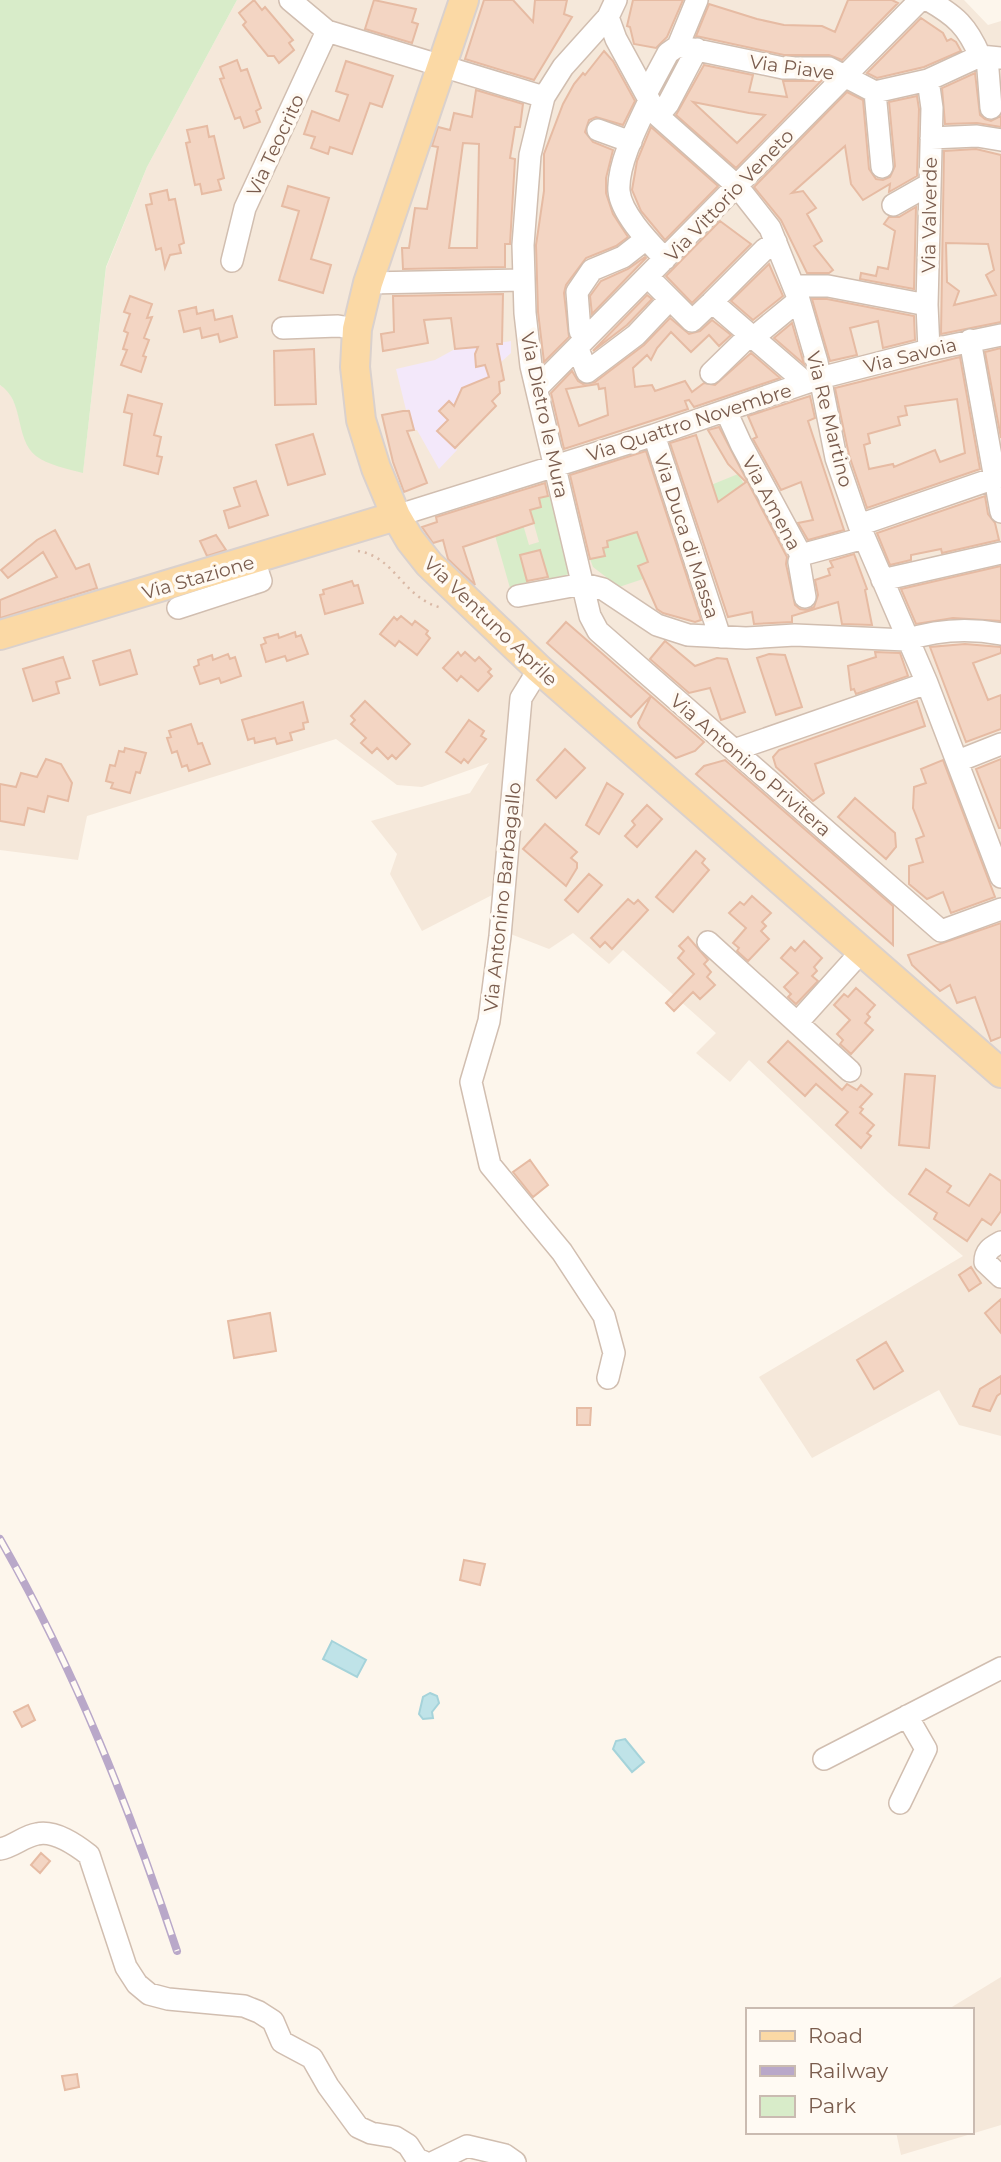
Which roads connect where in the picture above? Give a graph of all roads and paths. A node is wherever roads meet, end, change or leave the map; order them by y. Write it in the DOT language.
graph roads {
  1 [pos="290,0"];
  2 [pos="464,0"];
  3 [pos="697,0"];
  4 [pos="920,0"];
  5 [pos="928,0"];
  6 [pos="612,8"];
  7 [pos="327,32"];
  8 [pos="688,48"];
  9 [pos="989,57"];
  10 [pos="440,65"];
  11 [pos="846,75"];
  12 [pos="928,80"];
  13 [pos="875,92"];
  14 [pos="544,97"];
  15 [pos="651,104"];
  16 [pos="990,108"];
  17 [pos="598,130"];
  18 [pos="931,138"];
  19 [pos="1001,140"];
  20 [pos="631,142"];
  21 [pos="881,167"];
  22 [pos="930,184"];
  23 [pos="737,186"];
  24 [pos="893,205"];
  25 [pos="646,239"];
  26 [pos="776,242"];
  27 [pos="665,259"];
  28 [pos="232,261"];
  29 [pos="648,277"];
  30 [pos="523,280"];
  31 [pos="368,283"];
  32 [pos="797,293"];
  33 [pos="670,299"];
  34 [pos="712,302"];
  35 [pos="927,305"];
  36 [pos="283,328"];
  37 [pos="357,329"];
  38 [pos="752,335"];
  39 [pos="1001,335"];
  40 [pos="579,340"];
  41 [pos="970,340"];
  42 [pos="929,350"];
  43 [pos="711,373"];
  44 [pos="813,381"];
  45 [pos="537,388"];
  46 [pos="726,411"];
  47 [pos="654,435"];
  48 [pos="554,467"];
  49 [pos="998,477"];
  50 [pos="1001,512"];
  51 [pos="396,516"];
  52 [pos="861,532"];
  53 [pos="356,551"];
  54 [pos="1001,553"];
  55 [pos="802,555"];
  56 [pos="882,580"];
  57 [pos="583,584"];
  58 [pos="201,589"];
  59 [pos="518,596"];
  60 [pos="805,597"];
  61 [pos="178,608"];
  62 [pos="446,609"];
  63 [pos="1001,634"];
  64 [pos="0,635"];
  65 [pos="720,637"];
  66 [pos="906,640"];
  67 [pos="536,674"];
  68 [pos="927,683"];
  69 [pos="1001,744"];
  70 [pos="734,750"];
  71 [pos="958,761"];
  72 [pos="1001,877"];
  73 [pos="1001,909"];
  74 [pos="708,942"];
  75 [pos="861,952"];
  76 [pos="797,1023"];
  77 [pos="850,1071"];
  78 [pos="1001,1073"];
  79 [pos="1001,1242"];
  80 [pos="1001,1278"];
  81 [pos="608,1378"];
  82 [pos="1001,1668"];
  83 [pos="907,1716"];
  84 [pos="824,1759"];
  85 [pos="900,1803"];
  86 [pos="0,1849"];
  87 [pos="424,2162"];
  88 [pos="434,2162"];
  89 [pos="514,2162"];
  1 -- 7 [label="street"];
  2 -- 10 [label="main road, Via Ventuno Aprile"];
  3 -- 8 [label="street"];
  4 -- 11 [label="street, Via Vittorio Veneto"];
  5 -- 9 [label="street"];
  6 -- 14 [label="street, Via Dietro le Mura"];
  6 -- 15 [label="street, Via Re Martino"];
  7 -- 10 [label="street"];
  7 -- 28 [label="street, Via Teocrito"];
  8 -- 11 [label="street, Via Piave"];
  8 -- 15 [label="street"];
  9 -- 12 [label="street"];
  9 -- 16 [label="street"];
  10 -- 14 [label="street"];
  10 -- 31 [label="main road, Via Ventuno Aprile"];
  11 -- 13 [label="street, Via Piave"];
  11 -- 23 [label="street, Via Vittorio Veneto"];
  12 -- 13 [label="street"];
  12 -- 18 [label="street, Via Valverde"];
  13 -- 21 [label="street"];
  14 -- 30 [label="street, Via Dietro le Mura"];
  15 -- 20 [label="street"];
  15 -- 23 [label="street, Via Re Martino"];
  17 -- 20 [label="street"];
  18 -- 19 [label="street"];
  18 -- 22 [label="street, Via Valverde"];
  20 -- 25 [label="street"];
  22 -- 24 [label="street"];
  22 -- 35 [label="street, Via Valverde"];
  23 -- 26 [label="street, Via Re Martino"];
  23 -- 27 [label="street, Via Vittorio Veneto"];
  25 -- 27 [label="street"];
  25 -- 40 [label="street"];
  26 -- 32 [label="street, Via Re Martino"];
  26 -- 34 [label="street"];
  27 -- 29 [label="street, Via Vittorio Veneto"];
  29 -- 33 [label="street"];
  29 -- 40 [label="street, Via Vittorio Veneto"];
  30 -- 31 [label="street"];
  30 -- 45 [label="street, Via Dietro le Mura"];
  31 -- 37 [label="main road, Via Ventuno Aprile"];
  32 -- 35 [label="street"];
  32 -- 38 [label="street"];
  32 -- 44 [label="street, Via Re Martino"];
  33 -- 34 [label="street"];
  33 -- 40 [label="street"];
  34 -- 38 [label="street"];
  35 -- 42 [label="street, Via Valverde"];
  36 -- 37 [label="street"];
  37 -- 51 [label="main road, Via Ventuno Aprile"];
  38 -- 43 [label="street"];
  38 -- 44 [label="street"];
  39 -- 41 [label="street, Via Savoia"];
  40 -- 45 [label="street, Via Vittorio Veneto"];
  41 -- 42 [label="street, Via Savoia"];
  41 -- 49 [label="street"];
  42 -- 44 [label="street, Via Savoia"];
  44 -- 46 [label="street, Via Quattro Novembre"];
  44 -- 52 [label="street, Via Re Martino"];
  45 -- 48 [label="street, Via Dietro le Mura"];
  46 -- 47 [label="street, Via Quattro Novembre"];
  46 -- 55 [label="street, Via Amena"];
  47 -- 48 [label="street, Via Quattro Novembre"];
  47 -- 65 [label="street, Via Duca di Massa"];
  48 -- 51 [label="street, Via Quattro Novembre"];
  48 -- 57 [label="street, Via Dietro le Mura"];
  49 -- 50 [label="street"];
  49 -- 52 [label="street"];
  51 -- 58 [label="main road, Via Stazione"];
  51 -- 67 [label="main road, Via Ventuno Aprile"];
  52 -- 55 [label="street"];
  52 -- 56 [label="street, Via Re Martino"];
  53 -- 62 [label="path"];
  54 -- 56 [label="street"];
  55 -- 60 [label="street, Via Amena"];
  56 -- 66 [label="street, Via Re Martino"];
  57 -- 59 [label="street"];
  57 -- 65 [label="street"];
  57 -- 70 [label="street, Via Antonino Privitera"];
  58 -- 61 [label="street"];
  58 -- 64 [label="main road, Via Stazione"];
  63 -- 66 [label="street"];
  65 -- 66 [label="street"];
  66 -- 68 [label="street, Via Re Martino"];
  67 -- 75 [label="main road, Via Ventuno Aprile"];
  67 -- 81 [label="street, Via Antonino Barbagallo"];
  68 -- 70 [label="street"];
  68 -- 71 [label="street, Via Re Martino"];
  69 -- 71 [label="street"];
  70 -- 73 [label="street, Via Antonino Privitera"];
  71 -- 72 [label="street, Via Re Martino"];
  74 -- 76 [label="street"];
  75 -- 76 [label="street"];
  75 -- 78 [label="main road, Via Ventuno Aprile"];
  76 -- 77 [label="street"];
  79 -- 80 [label="street"];
  82 -- 83 [label="street"];
  83 -- 84 [label="street"];
  83 -- 85 [label="street"];
  86 -- 87 [label="street"];
  88 -- 89 [label="street"];
}
